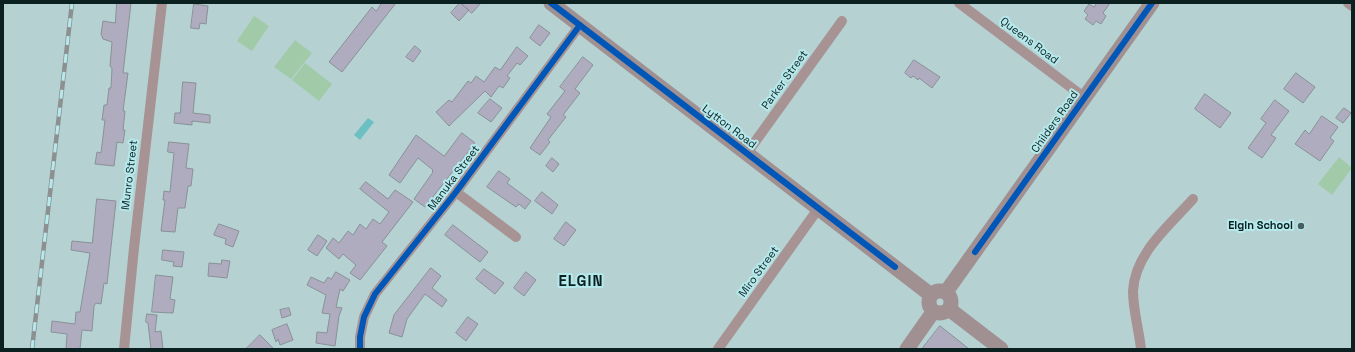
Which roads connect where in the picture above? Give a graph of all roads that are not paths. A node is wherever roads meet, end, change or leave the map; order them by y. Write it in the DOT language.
graph roads {
  1 [pos="162,3"];
  2 [pos="551,3"];
  3 [pos="959,3"];
  4 [pos="1152,3"];
  5 [pos="1348,3"];
  6 [pos="1352,6"];
  7 [pos="842,21"];
  8 [pos="580,25"];
  9 [pos="1084,98"];
  10 [pos="747,153"];
  11 [pos="456,192"];
  12 [pos="1193,199"];
  13 [pos="818,208"];
  14 [pos="516,237"];
  15 [pos="946,292"];
  16 [pos="931,295"];
  17 [pos="949,309"];
  18 [pos="933,312"];
  19 [pos="124,349"];
  20 [pos="360,349"];
  21 [pos="718,349"];
  22 [pos="907,349"];
  23 [pos="1001,349"];
  24 [pos="1141,349"];
  1 -- 19 [label="street, Munro Street"];
  2 -- 8 [label="main road, Lytton Road"];
  3 -- 9 [label="street, Queens Road"];
  4 -- 9 [label="main road, Childers Road"];
  5 -- 6 [label="street"];
  7 -- 10 [label="street, Parker Street"];
  8 -- 10 [label="main road, Lytton Road"];
  8 -- 11 [label="street, Manuka Street"];
  9 -- 15 [label="main road, Childers Road"];
  10 -- 13 [label="main road, Lytton Road"];
  11 -- 14 [label="street"];
  11 -- 20 [label="street, Manuka Street"];
  12 -- 24 [label="street"];
  13 -- 16 [label="main road, Lytton Road"];
  13 -- 21 [label="street, Miro Street"];
  15 -- 16 [label="main road"];
  15 -- 17 [label="main road"];
  16 -- 18 [label="main road"];
  17 -- 18 [label="main road"];
  17 -- 23 [label="main road"];
  18 -- 22 [label="main road"];
}
